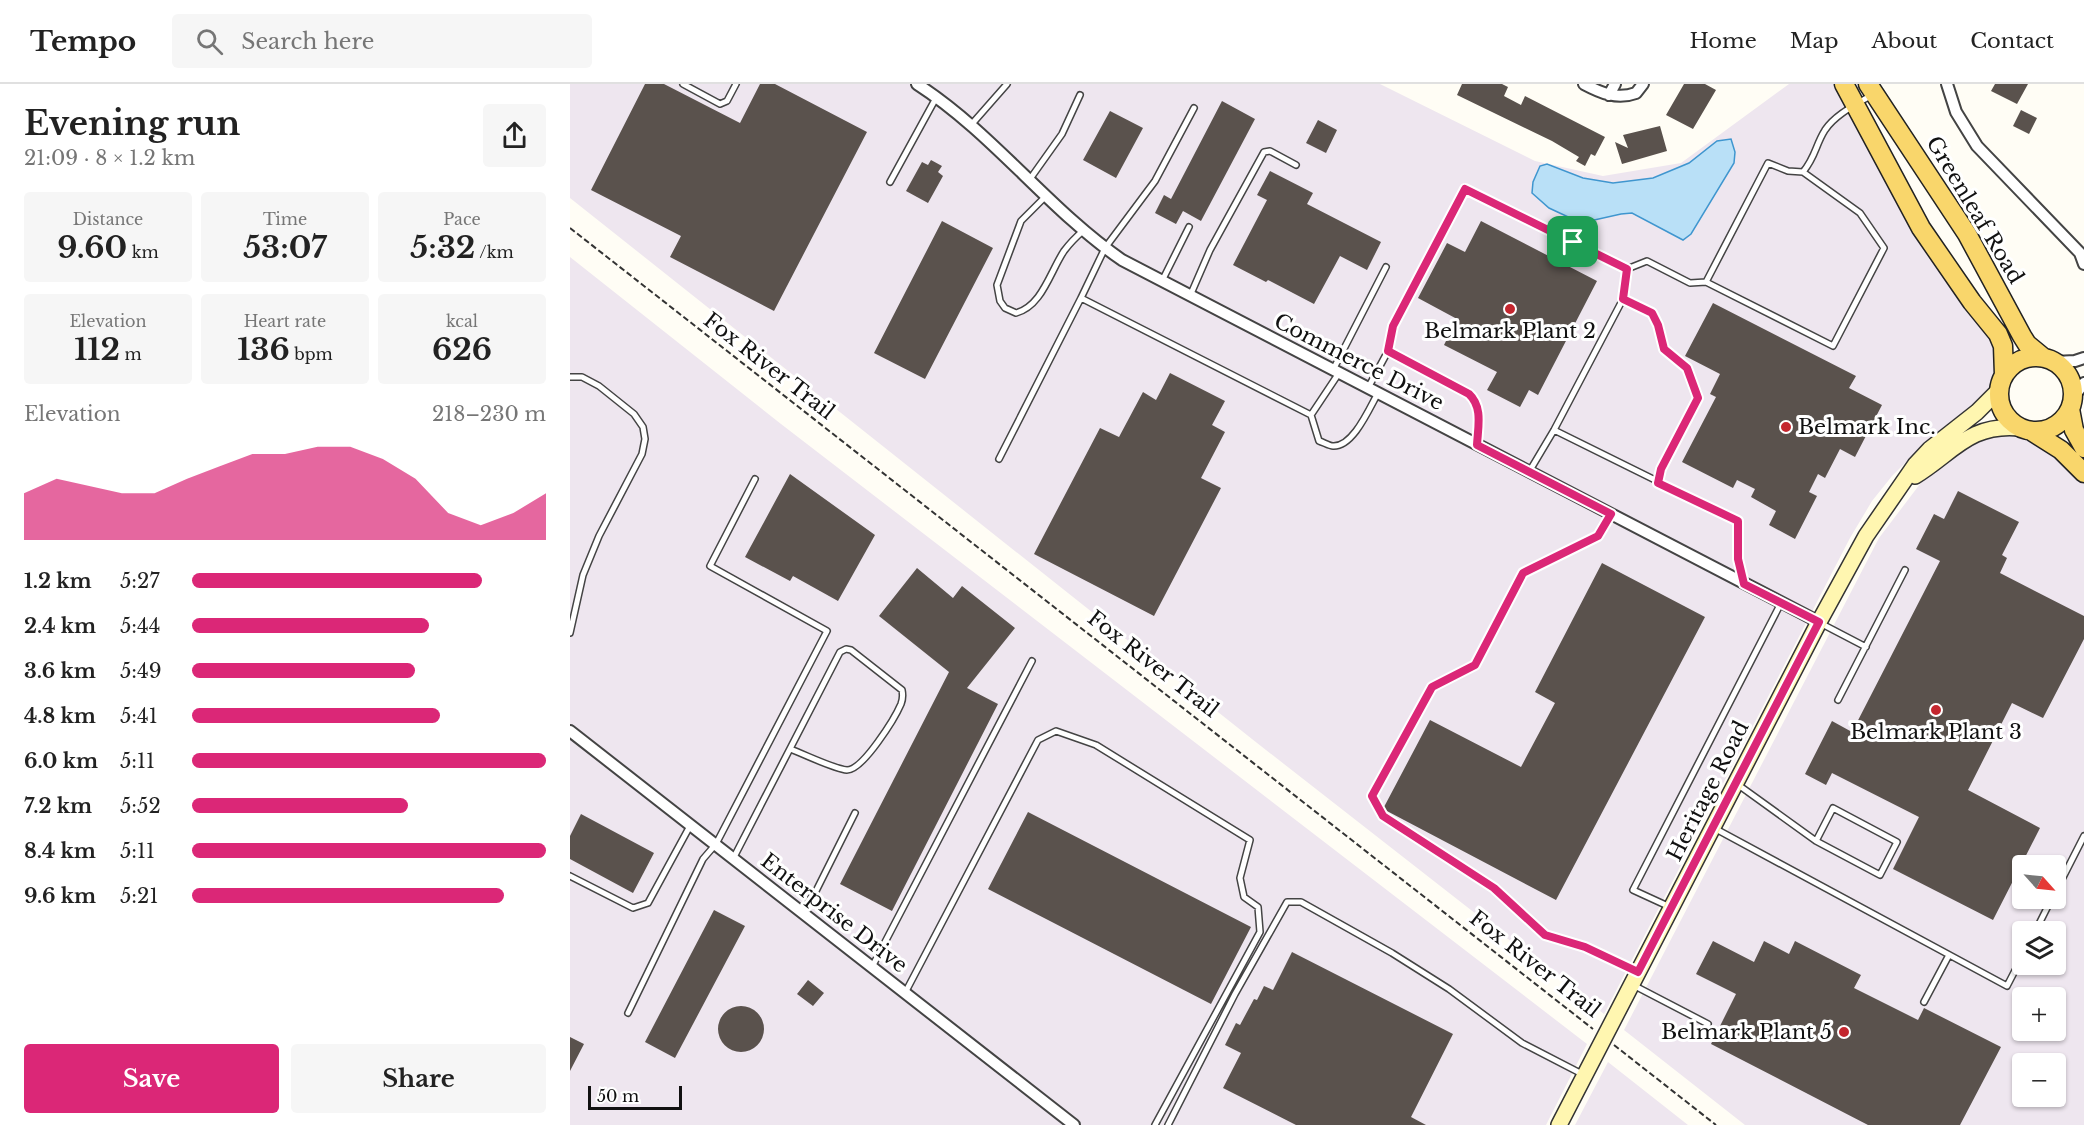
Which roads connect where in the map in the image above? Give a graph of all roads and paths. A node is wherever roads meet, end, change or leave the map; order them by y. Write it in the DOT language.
graph roads {
  1 [pos="682,84"];
  2 [pos="736,84"];
  3 [pos="917,84"];
  4 [pos="1007,84"];
  5 [pos="1584,84"];
  6 [pos="1615,84"];
  7 [pos="1643,84"];
  8 [pos="1844,84"];
  9 [pos="1947,84"];
  10 [pos="691,86"];
  11 [pos="1871,89"];
  12 [pos="1080,95"];
  13 [pos="1609,95"];
  14 [pos="937,97"];
  15 [pos="1856,105"];
  16 [pos="1194,108"];
  17 [pos="971,125"];
  18 [pos="1296,165"];
  19 [pos="1803,172"];
  20 [pos="1029,179"];
  21 [pos="890,182"];
  22 [pos="1047,195"];
  23 [pos="1189,227"];
  24 [pos="570,228"];
  25 [pos="1084,230"];
  26 [pos="1105,248"];
  27 [pos="2084,264"];
  28 [pos="1386,267"];
  29 [pos="1627,269"];
  30 [pos="1162,281"];
  31 [pos="1706,282"];
  32 [pos="1190,296"];
  33 [pos="1081,298"];
  34 [pos="1623,299"];
  35 [pos="1388,351"];
  36 [pos="2084,358"];
  37 [pos="2049,360"];
  38 [pos="1336,372"];
  39 [pos="570,377"];
  40 [pos="2001,383"];
  41 [pos="1373,391"];
  42 [pos="2076,397"];
  43 [pos="1311,415"];
  44 [pos="1554,430"];
  45 [pos="2026,430"];
  46 [pos="1477,445"];
  47 [pos="2084,448"];
  48 [pos="999,459"];
  49 [pos="1529,472"];
  50 [pos="2084,473"];
  51 [pos="755,479"];
  52 [pos="1904,482"];
  53 [pos="1658,483"];
  54 [pos="1611,514"];
  55 [pos="1905,570"];
  56 [pos="1744,584"];
  57 [pos="1781,603"];
  58 [pos="1819,622"];
  59 [pos="570,633"];
  60 [pos="1866,647"];
  61 [pos="1032,661"];
  62 [pos="1838,700"];
  63 [pos="571,734"];
  64 [pos="790,749"];
  65 [pos="1736,783"];
  66 [pos="855,813"];
  67 [pos="691,825"];
  68 [pos="1713,827"];
  69 [pos="2084,836"];
  70 [pos="1816,841"];
  71 [pos="716,844"];
  72 [pos="734,858"];
  73 [pos="2066,871"];
  74 [pos="570,876"];
  75 [pos="1671,908"];
  76 [pos="801,912"];
  77 [pos="1949,955"];
  78 [pos="872,967"];
  79 [pos="2013,975"];
  80 [pos="1634,979"];
  81 [pos="905,993"];
  82 [pos="1924,1002"];
  83 [pos="628,1013"];
  84 [pos="1708,1024"];
  85 [pos="1604,1037"];
  86 [pos="1585,1075"];
  87 [pos="1074,1125"];
  88 [pos="1155,1125"];
  89 [pos="1168,1125"];
  90 [pos="1559,1125"];
  91 [pos="1716,1125"];
  1 -- 10 [label="lane"];
  2 -- 10 [label="lane"];
  3 -- 14 [label="street, Commerce Drive"];
  4 -- 17 [label="lane"];
  5 -- 13 [label="street"];
  6 -- 13 [label="street"];
  7 -- 13 [label="street"];
  8 -- 15 [label="main road"];
  9 -- 27 [label="street"];
  11 -- 15 [label="lane"];
  11 -- 37 [label="main road, Greenleaf Road"];
  12 -- 20 [label="lane"];
  14 -- 17 [label="street, Commerce Drive"];
  14 -- 21 [label="lane"];
  15 -- 19 [label="lane"];
  15 -- 40 [label="main road"];
  16 -- 26 [label="lane"];
  17 -- 20 [label="street, Commerce Drive"];
  18 -- 32 [label="lane"];
  19 -- 31 [label="lane"];
  19 -- 31 [label="lane"];
  20 -- 22 [label="street, Commerce Drive"];
  22 -- 25 [label="street, Commerce Drive"];
  22 -- 25 [label="lane"];
  23 -- 30 [label="lane"];
  24 -- 85 [label="path, Fox River Trail"];
  25 -- 26 [label="street, Commerce Drive"];
  26 -- 30 [label="street, Commerce Drive"];
  26 -- 33 [label="lane"];
  28 -- 38 [label="lane"];
  29 -- 31 [label="lane"];
  29 -- 34 [label="lane"];
  29 -- 35 [label="lane"];
  30 -- 32 [label="street, Commerce Drive"];
  32 -- 38 [label="street, Commerce Drive"];
  33 -- 43 [label="lane"];
  33 -- 48 [label="lane"];
  34 -- 44 [label="lane"];
  34 -- 53 [label="lane"];
  35 -- 41 [label="lane"];
  35 -- 46 [label="lane"];
  36 -- 37 [label="street"];
  37 -- 40 [label="main road"];
  37 -- 42 [label="main road"];
  38 -- 41 [label="street, Commerce Drive"];
  38 -- 43 [label="lane"];
  39 -- 59 [label="lane"];
  40 -- 45 [label="main road"];
  40 -- 52 [label="main road, Heritage Road"];
  41 -- 43 [label="lane"];
  41 -- 46 [label="street, Commerce Drive"];
  42 -- 45 [label="main road"];
  42 -- 47 [label="main road"];
  44 -- 49 [label="lane"];
  44 -- 53 [label="lane"];
  45 -- 50 [label="main road"];
  45 -- 52 [label="main road, Heritage Road"];
  46 -- 49 [label="street, Commerce Drive"];
  49 -- 54 [label="street, Commerce Drive"];
  51 -- 71 [label="lane"];
  52 -- 58 [label="main road, Heritage Road"];
  53 -- 56 [label="lane"];
  54 -- 56 [label="street, Commerce Drive"];
  54 -- 80 [label="lane"];
  55 -- 60 [label="lane"];
  56 -- 57 [label="street, Commerce Drive"];
  57 -- 58 [label="street, Commerce Drive"];
  57 -- 75 [label="lane"];
  58 -- 60 [label="lane"];
  58 -- 65 [label="main road, Heritage Road"];
  60 -- 62 [label="lane"];
  61 -- 78 [label="lane"];
  63 -- 67 [label="street, Enterprise Drive"];
  64 -- 64 [label="lane"];
  64 -- 72 [label="lane"];
  65 -- 68 [label="main road, Heritage Road"];
  65 -- 70 [label="lane"];
  66 -- 76 [label="lane"];
  67 -- 71 [label="street, Enterprise Drive"];
  67 -- 74 [label="lane"];
  68 -- 75 [label="main road, Heritage Road"];
  68 -- 77 [label="lane"];
  69 -- 73 [label="lane"];
  70 -- 70 [label="lane"];
  71 -- 72 [label="street, Enterprise Drive"];
  71 -- 83 [label="lane"];
  72 -- 76 [label="street, Enterprise Drive"];
  75 -- 80 [label="main road, Heritage Road"];
  76 -- 78 [label="street, Enterprise Drive"];
  77 -- 79 [label="lane"];
  77 -- 82 [label="lane"];
  78 -- 81 [label="street, Enterprise Drive"];
  80 -- 84 [label="lane"];
  80 -- 85 [label="main road, Heritage Road"];
  81 -- 87 [label="street, Enterprise Drive"];
  81 -- 88 [label="lane"];
  85 -- 86 [label="main road, Heritage Road"];
  85 -- 91 [label="path, Fox River Trail"];
  86 -- 89 [label="lane"];
  86 -- 90 [label="main road, Heritage Road"];
}
